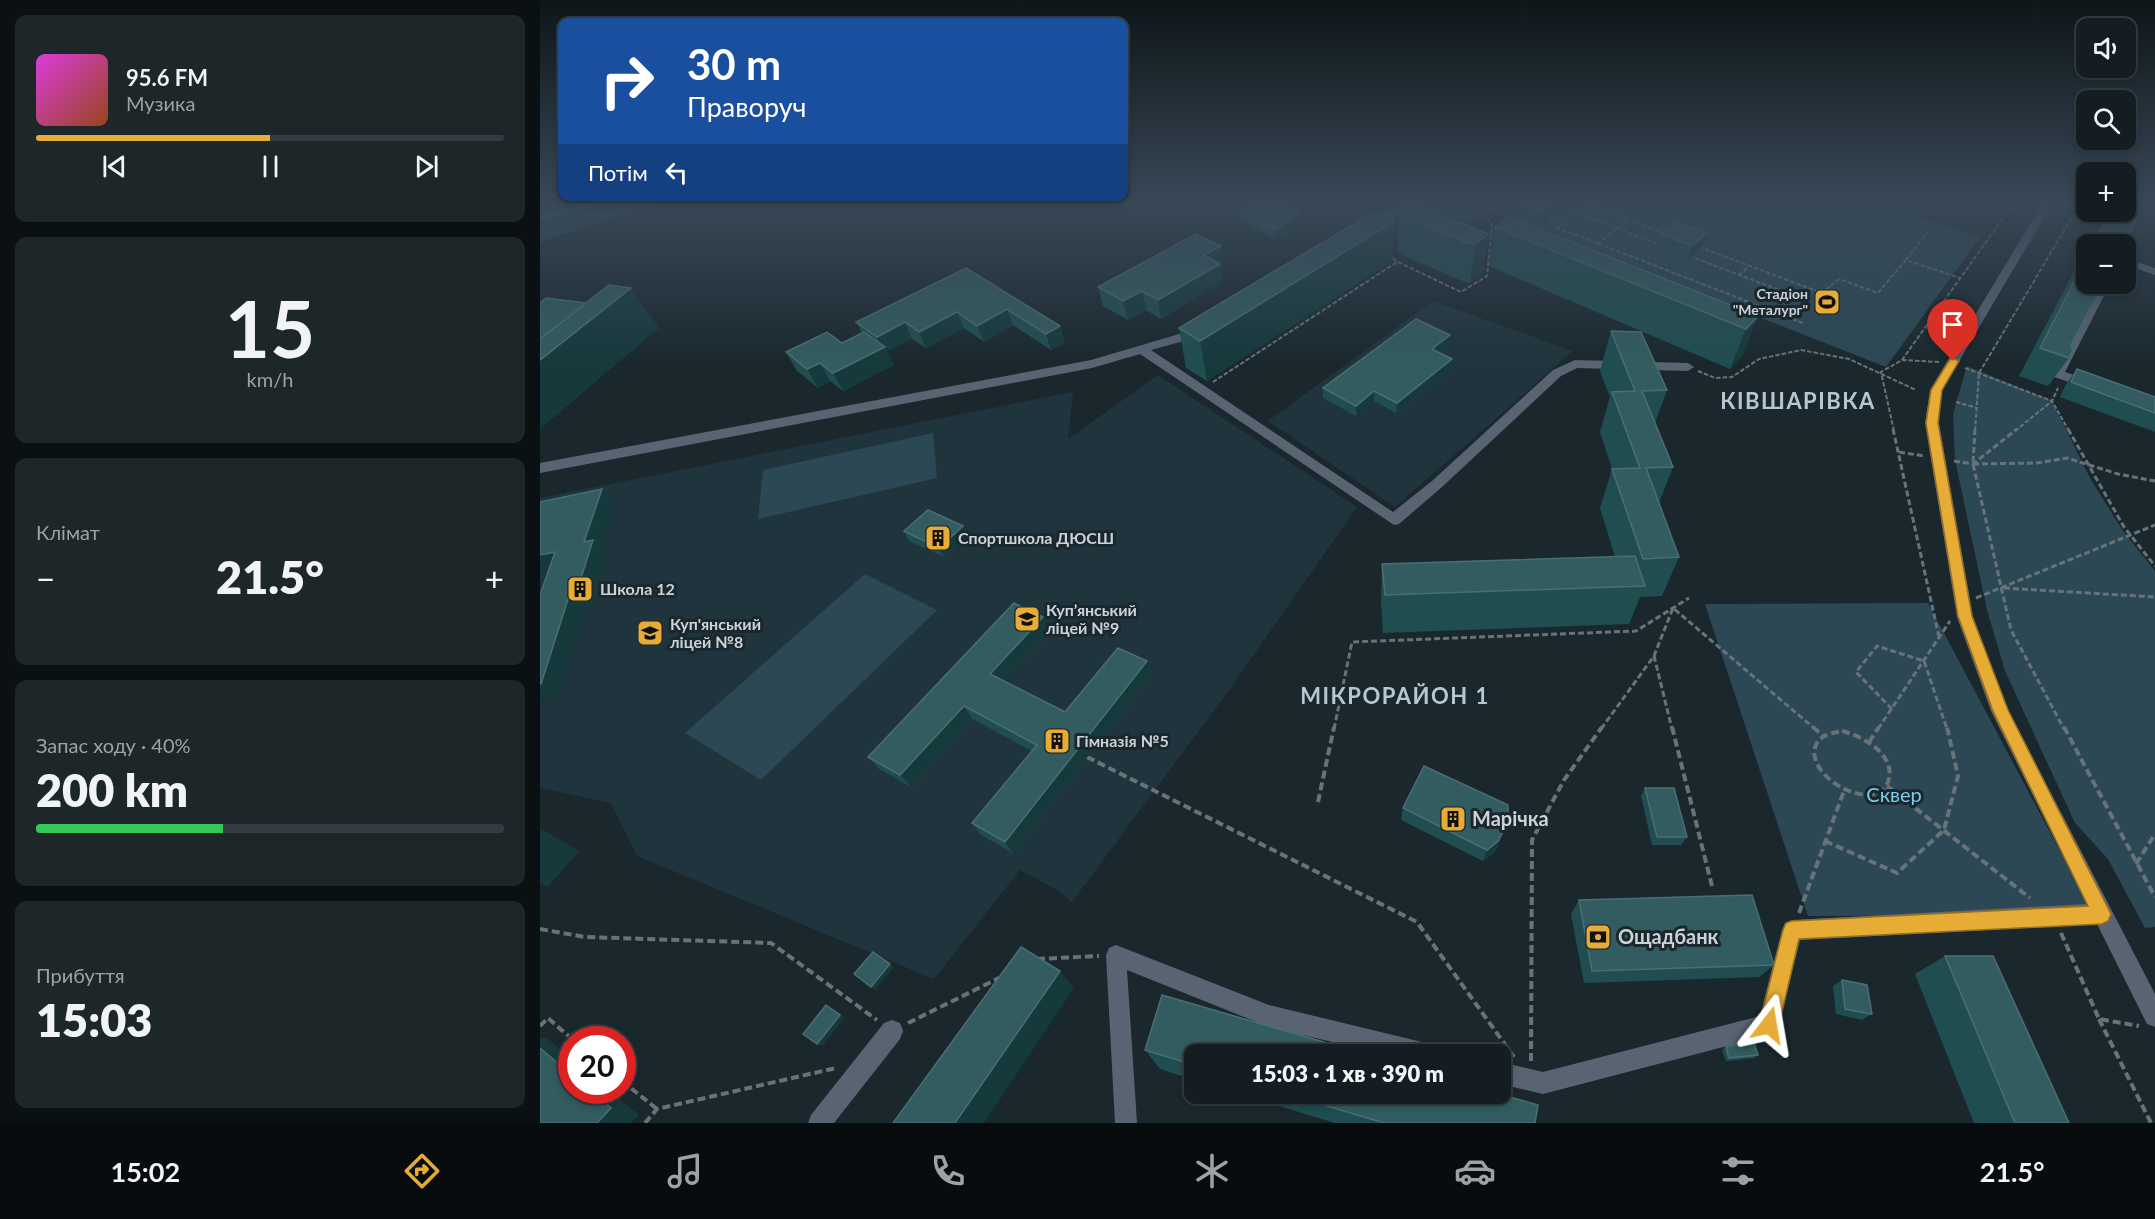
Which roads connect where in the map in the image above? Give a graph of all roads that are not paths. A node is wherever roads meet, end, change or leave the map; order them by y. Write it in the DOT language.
graph roads {
  1 [pos="2016,256"];
  2 [pos="2136,265"];
  3 [pos="2155,272"];
  4 [pos="2099,294"];
  5 [pos="1211,320"];
  6 [pos="1143,350"];
  7 [pos="1688,367"];
  8 [pos="2094,387"];
  9 [pos="540,468"];
  10 [pos="2102,914"];
  11 [pos="2155,1016"];
  12 [pos="892,1031"];
  13 [pos="1385,1044"];
  14 [pos="1511,1076"];
  15 [pos="819,1123"];
  16 [pos="1126,1123"];
  1 -- 10 [label="street"];
  2 -- 3 [label="street"];
  4 -- 8 [label="street"];
  5 -- 6 [label="street"];
  6 -- 7 [label="street"];
  6 -- 9 [label="street"];
  10 -- 11 [label="street"];
  10 -- 14 [label="street"];
  12 -- 15 [label="street"];
  13 -- 16 [label="street"];
}
